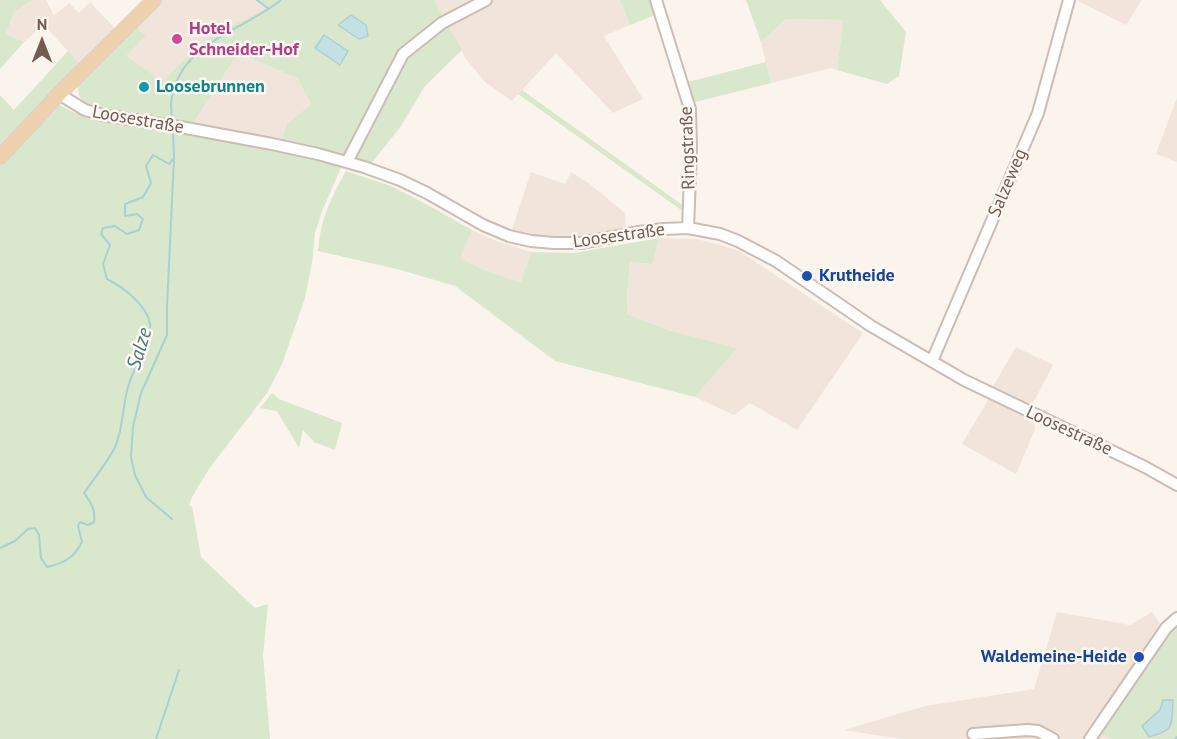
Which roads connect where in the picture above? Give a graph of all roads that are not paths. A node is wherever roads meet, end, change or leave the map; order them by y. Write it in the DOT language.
graph roads {
  1 [pos="154,0"];
  2 [pos="486,0"];
  3 [pos="656,0"];
  4 [pos="1070,0"];
  5 [pos="59,94"];
  6 [pos="0,157"];
  7 [pos="347,162"];
  8 [pos="688,228"];
  9 [pos="932,361"];
  10 [pos="1177,484"];
  11 [pos="1177,618"];
  12 [pos="973,734"];
  13 [pos="1053,739"];
  14 [pos="1090,739"];
  1 -- 5 [label="main road"];
  2 -- 7 [label="street"];
  3 -- 8 [label="street, Ringstraße"];
  4 -- 9 [label="street, Salzeweg"];
  5 -- 6 [label="main road"];
  5 -- 7 [label="street, Loosestraße"];
  7 -- 8 [label="street, Loosestraße"];
  8 -- 9 [label="street, Loosestraße"];
  9 -- 10 [label="street, Loosestraße"];
  11 -- 14 [label="street"];
  12 -- 13 [label="street"];
}
